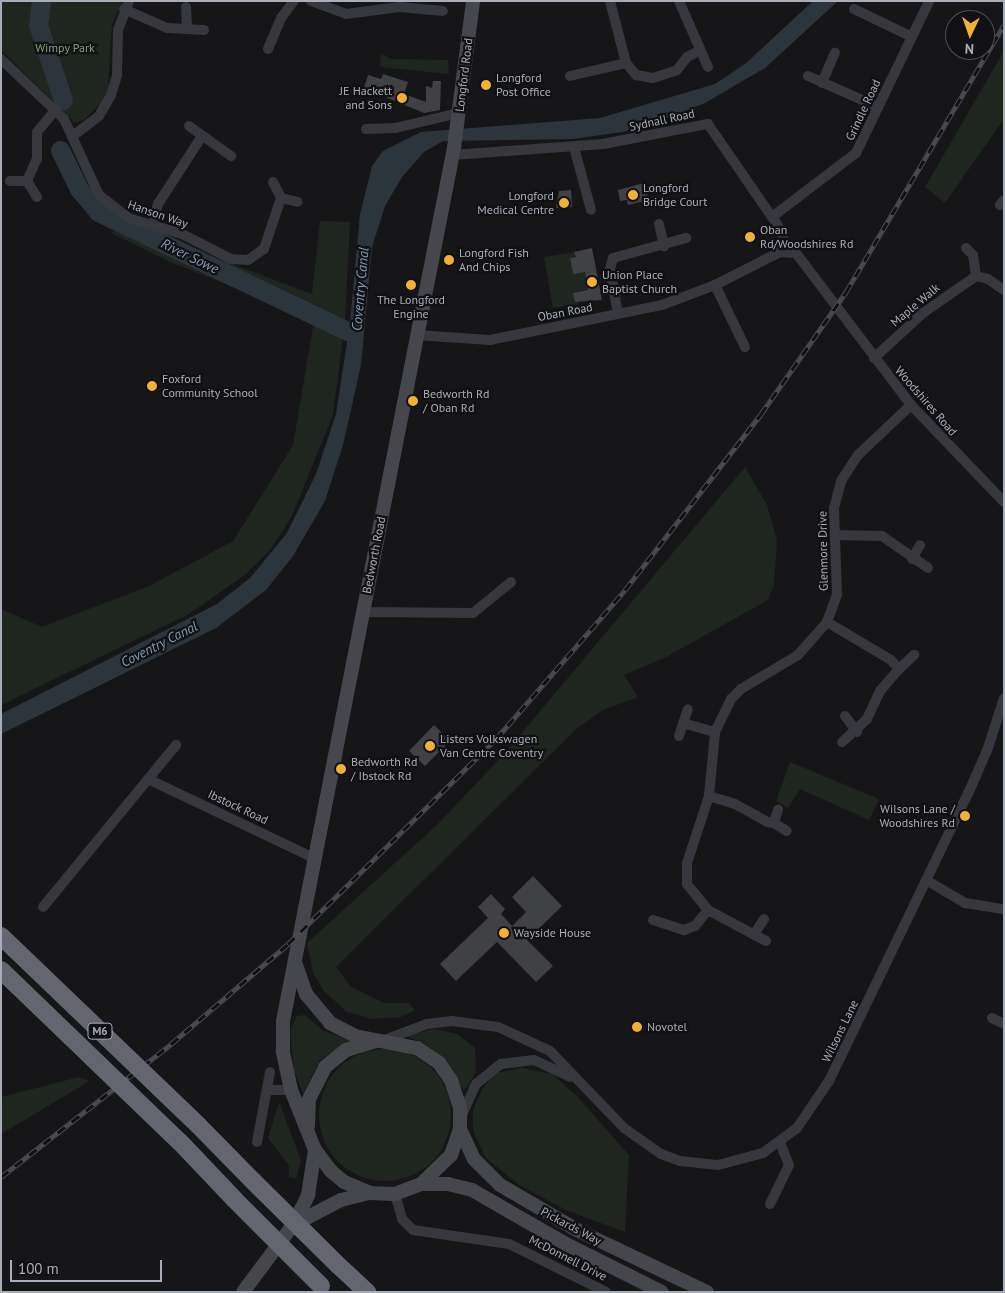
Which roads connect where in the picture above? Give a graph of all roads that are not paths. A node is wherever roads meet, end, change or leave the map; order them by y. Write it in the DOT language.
graph roads {
  1 [pos="294,1"];
  2 [pos="311,1"];
  3 [pos="473,1"];
  4 [pos="610,1"];
  5 [pos="679,1"];
  6 [pos="929,1"];
  7 [pos="126,5"];
  8 [pos="186,7"];
  9 [pos="854,9"];
  10 [pos="443,11"];
  11 [pos="187,29"];
  12 [pos="204,30"];
  13 [pos="912,37"];
  14 [pos="268,49"];
  15 [pos="699,51"];
  16 [pos="835,53"];
  17 [pos="1,59"];
  18 [pos="626,63"];
  19 [pos="708,67"];
  20 [pos="570,76"];
  21 [pos="808,76"];
  22 [pos="822,83"];
  23 [pos="878,106"];
  24 [pos="56,109"];
  25 [pos="458,117"];
  26 [pos="190,126"];
  27 [pos="366,129"];
  28 [pos="74,135"];
  29 [pos="202,136"];
  30 [pos="574,147"];
  31 [pos="453,152"];
  32 [pos="231,156"];
  33 [pos="10,181"];
  34 [pos="27,181"];
  35 [pos="273,182"];
  36 [pos="37,197"];
  37 [pos="281,198"];
  38 [pos="298,202"];
  39 [pos="592,210"];
  40 [pos="772,217"];
  41 [pos="659,224"];
  42 [pos="153,225"];
  43 [pos="686,238"];
  44 [pos="664,246"];
  45 [pos="966,248"];
  46 [pos="789,251"];
  47 [pos="976,276"];
  48 [pos="715,285"];
  49 [pos="1004,290"];
  50 [pos="839,308"];
  51 [pos="618,314"];
  52 [pos="416,335"];
  53 [pos="745,347"];
  54 [pos="874,358"];
  55 [pos="911,405"];
  56 [pos="1004,502"];
  57 [pos="835,536"];
  58 [pos="920,545"];
  59 [pos="912,558"];
  60 [pos="928,568"];
  61 [pos="511,582"];
  62 [pos="363,612"];
  63 [pos="827,622"];
  64 [pos="914,655"];
  65 [pos="899,669"];
  66 [pos="1004,698"];
  67 [pos="688,709"];
  68 [pos="845,716"];
  69 [pos="684,723"];
  70 [pos="715,732"];
  71 [pos="857,732"];
  72 [pos="679,736"];
  73 [pos="842,742"];
  74 [pos="176,745"];
  75 [pos="148,779"];
  76 [pos="709,796"];
  77 [pos="778,810"];
  78 [pos="774,823"];
  79 [pos="787,831"];
  80 [pos="316,859"];
  81 [pos="926,880"];
  82 [pos="42,907"];
  83 [pos="1004,909"];
  84 [pos="708,910"];
  85 [pos="764,919"];
  86 [pos="653,920"];
  87 [pos="754,934"];
  88 [pos="1,936"];
  89 [pos="766,941"];
  90 [pos="295,962"];
  91 [pos="1,970"];
  92 [pos="992,1018"];
  93 [pos="1004,1024"];
  94 [pos="379,1041"];
  95 [pos="270,1072"];
  96 [pos="573,1078"];
  97 [pos="267,1090"];
  98 [pos="291,1090"];
  99 [pos="460,1125"];
  100 [pos="308,1133"];
  101 [pos="257,1142"];
  102 [pos="780,1143"];
  103 [pos="315,1150"];
  104 [pos="421,1184"];
  105 [pos="370,1193"];
  106 [pos="395,1194"];
  107 [pos="770,1204"];
  108 [pos="293,1225"];
  109 [pos="324,1289"];
  110 [pos="244,1292"];
  111 [pos="367,1292"];
  112 [pos="606,1292"];
  113 [pos="662,1292"];
  114 [pos="707,1292"];
  1 -- 14 [label="street"];
  2 -- 10 [label="street"];
  3 -- 25 [label="main road, Longford Road"];
  4 -- 18 [label="street"];
  5 -- 15 [label="street"];
  6 -- 13 [label="street, Grindle Road"];
  7 -- 11 [label="street"];
  7 -- 28 [label="street"];
  8 -- 11 [label="street"];
  9 -- 13 [label="street"];
  11 -- 12 [label="street"];
  13 -- 23 [label="street, Grindle Road"];
  15 -- 18 [label="street"];
  15 -- 19 [label="street"];
  16 -- 22 [label="street"];
  17 -- 24 [label="street, Hanson Way"];
  18 -- 20 [label="street"];
  21 -- 22 [label="street"];
  22 -- 23 [label="street"];
  23 -- 40 [label="street, Grindle Road"];
  24 -- 28 [label="street, Hanson Way"];
  24 -- 34 [label="street"];
  25 -- 27 [label="street"];
  25 -- 31 [label="main road, Longford Road"];
  26 -- 29 [label="street"];
  28 -- 42 [label="street, Hanson Way"];
  29 -- 32 [label="street"];
  29 -- 42 [label="street"];
  30 -- 31 [label="street, Sydnall Road"];
  30 -- 39 [label="street"];
  30 -- 40 [label="street, Sydnall Road"];
  31 -- 52 [label="main road, Bedworth Road"];
  33 -- 34 [label="street"];
  34 -- 36 [label="street"];
  35 -- 37 [label="street"];
  37 -- 38 [label="street"];
  37 -- 42 [label="street, Hanson Way"];
  40 -- 46 [label="street, Sydnall Road"];
  41 -- 44 [label="street"];
  43 -- 44 [label="street"];
  44 -- 51 [label="street"];
  45 -- 47 [label="street"];
  46 -- 48 [label="street, Oban Road"];
  46 -- 50 [label="street, Sydnall Road"];
  47 -- 49 [label="street"];
  47 -- 54 [label="street, Maple Walk"];
  48 -- 51 [label="street, Oban Road"];
  48 -- 53 [label="street"];
  50 -- 54 [label="street, Woodshires Road"];
  51 -- 52 [label="street, Oban Road"];
  52 -- 62 [label="main road, Bedworth Road"];
  54 -- 55 [label="street, Woodshires Road"];
  55 -- 56 [label="street, Woodshires Road"];
  55 -- 57 [label="street, Glenmore Drive"];
  57 -- 59 [label="street"];
  57 -- 63 [label="street, Glenmore Drive"];
  58 -- 59 [label="street"];
  59 -- 60 [label="street"];
  61 -- 62 [label="street"];
  62 -- 80 [label="main road, Bedworth Road"];
  63 -- 65 [label="street"];
  63 -- 70 [label="street, Glenmore Drive"];
  64 -- 65 [label="street"];
  65 -- 71 [label="street"];
  66 -- 81 [label="street, Wilsons Lane"];
  67 -- 69 [label="street"];
  68 -- 71 [label="street"];
  69 -- 70 [label="street"];
  69 -- 72 [label="street"];
  70 -- 76 [label="street, Glenmore Drive"];
  71 -- 73 [label="street"];
  74 -- 75 [label="street"];
  75 -- 80 [label="street, Ibstock Road"];
  75 -- 82 [label="street"];
  76 -- 78 [label="street"];
  76 -- 84 [label="street, Glenmore Drive"];
  77 -- 78 [label="street"];
  78 -- 79 [label="street"];
  80 -- 90 [label="main road, Bedworth Road"];
  81 -- 83 [label="street"];
  81 -- 102 [label="street, Wilsons Lane"];
  84 -- 86 [label="street"];
  84 -- 87 [label="street, Glenmore Drive"];
  85 -- 87 [label="street"];
  87 -- 89 [label="street, Glenmore Drive"];
  88 -- 111 [label="highway, M6, bridge"];
  90 -- 94 [label="main road"];
  90 -- 98 [label="main road"];
  91 -- 109 [label="highway, M6, bridge"];
  92 -- 93 [label="street"];
  94 -- 96 [label="street, Wilsons Lane"];
  94 -- 99 [label="main road"];
  94 -- 100 [label="main road"];
  95 -- 97 [label="street"];
  96 -- 99 [label="street, Wilsons Lane"];
  96 -- 102 [label="street, Wilsons Lane"];
  97 -- 98 [label="street"];
  97 -- 101 [label="street"];
  98 -- 100 [label="main road"];
  99 -- 104 [label="main road"];
  99 -- 114 [label="main road, Pickards Way"];
  100 -- 103 [label="main road"];
  102 -- 107 [label="street"];
  103 -- 105 [label="main road"];
  103 -- 108 [label="main road"];
  104 -- 106 [label="main road"];
  104 -- 113 [label="main road, Pickards Way"];
  105 -- 106 [label="main road"];
  105 -- 108 [label="main road"];
  106 -- 112 [label="street, McDonnell Drive"];
  108 -- 110 [label="main road"];
}
